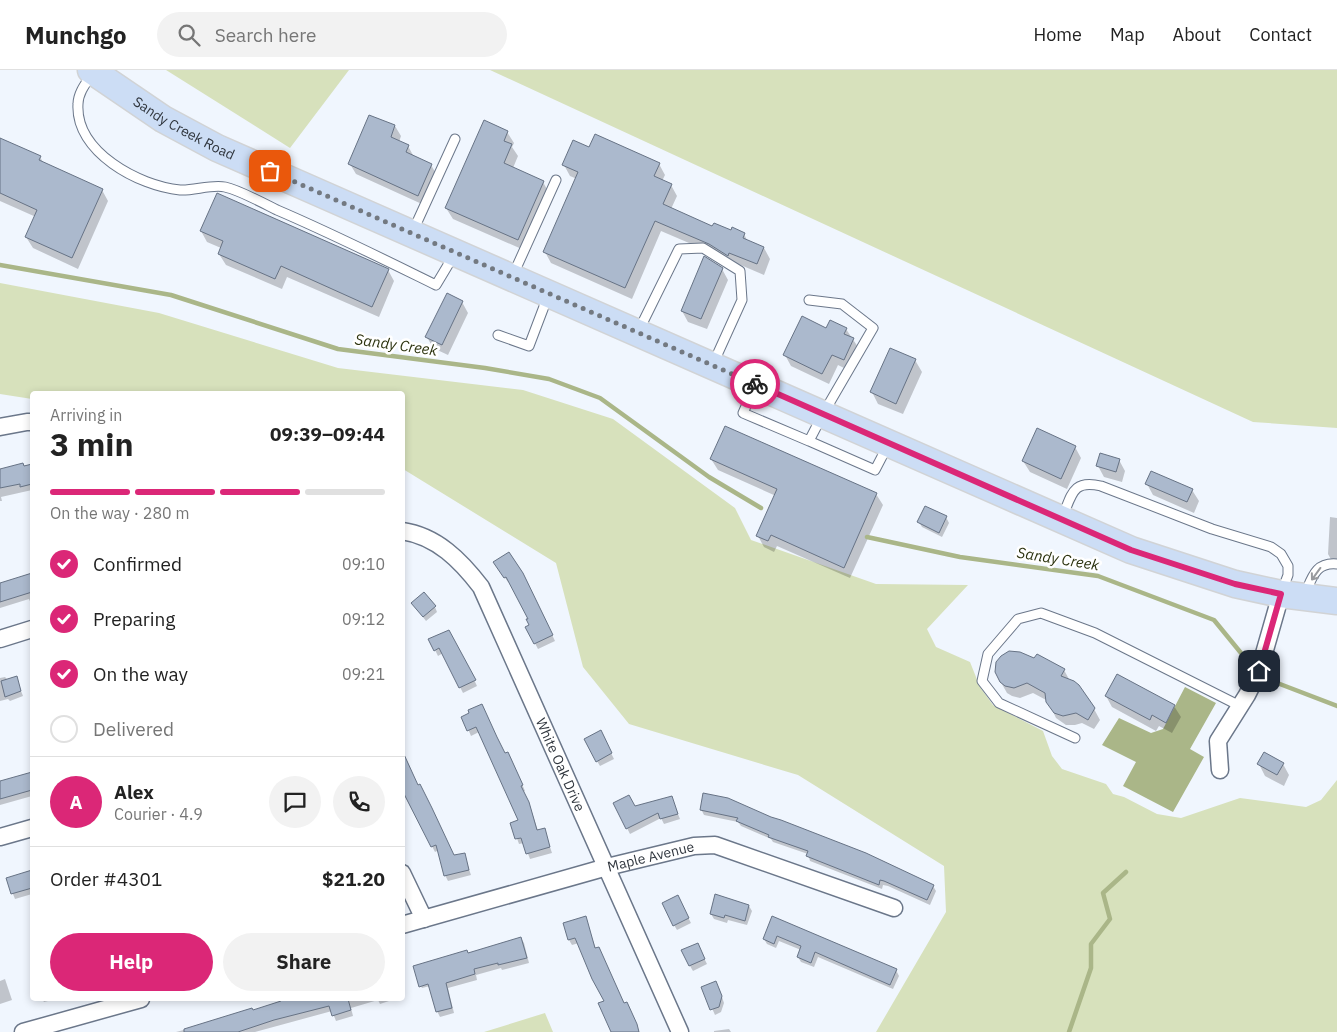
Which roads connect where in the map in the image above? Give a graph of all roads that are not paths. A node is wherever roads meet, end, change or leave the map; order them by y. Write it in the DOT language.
graph roads {
  1 [pos="92,71"];
  2 [pos="455,139"];
  3 [pos="556,180"];
  4 [pos="412,233"];
  5 [pos="455,252"];
  6 [pos="512,277"];
  7 [pos="549,293"];
  8 [pos="808,300"];
  9 [pos="638,333"];
  10 [pos="498,335"];
  11 [pos="712,366"];
  12 [pos="756,384"];
  13 [pos="823,414"];
  14 [pos="30,422"];
  15 [pos="0,426"];
  16 [pos="810,441"];
  17 [pos="889,443"];
  18 [pos="1062,519"];
  19 [pos="405,532"];
  20 [pos="1337,564"];
  21 [pos="1292,595"];
  22 [pos="1337,601"];
  23 [pos="30,631"];
  24 [pos="0,639"];
  25 [pos="1240,706"];
  26 [pos="1075,738"];
  27 [pos="1220,770"];
  28 [pos="30,829"];
  29 [pos="0,837"];
  30 [pos="607,867"];
  31 [pos="405,879"];
  32 [pos="894,908"];
  33 [pos="424,919"];
  34 [pos="405,924"];
  35 [pos="134,1001"];
  36 [pos="23,1032"];
  37 [pos="680,1032"];
  1 -- 4 [label="main road, Sandy Creek Road"];
  1 -- 5 [label="lane"];
  2 -- 4 [label="lane"];
  3 -- 6 [label="lane"];
  4 -- 5 [label="main road, Sandy Creek Road"];
  5 -- 6 [label="main road, Sandy Creek Road"];
  6 -- 7 [label="main road, Sandy Creek Road"];
  7 -- 9 [label="main road, Sandy Creek Road"];
  7 -- 10 [label="lane"];
  8 -- 13 [label="lane"];
  9 -- 11 [label="main road, Sandy Creek Road"];
  9 -- 11 [label="lane"];
  11 -- 12 [label="main road, Sandy Creek Road"];
  12 -- 13 [label="main road, Sandy Creek Road"];
  12 -- 16 [label="lane"];
  13 -- 16 [label="lane"];
  13 -- 17 [label="main road, Sandy Creek Road"];
  14 -- 15 [label="street"];
  16 -- 17 [label="lane"];
  17 -- 18 [label="main road, Sandy Creek Road"];
  18 -- 21 [label="main road, Sandy Creek Road"];
  18 -- 21 [label="lane"];
  19 -- 30 [label="street, White Oak Drive"];
  20 -- 21 [label="lane, one-way"];
  21 -- 22 [label="main road, Sandy Creek Road"];
  21 -- 25 [label="street"];
  23 -- 24 [label="street"];
  25 -- 26 [label="lane"];
  25 -- 27 [label="street"];
  28 -- 29 [label="street"];
  30 -- 32 [label="street, Maple Avenue"];
  30 -- 33 [label="street, Maple Avenue"];
  30 -- 37 [label="street, White Oak Drive"];
  31 -- 33 [label="street"];
  33 -- 34 [label="street, Maple Avenue"];
  35 -- 36 [label="street"];
}
